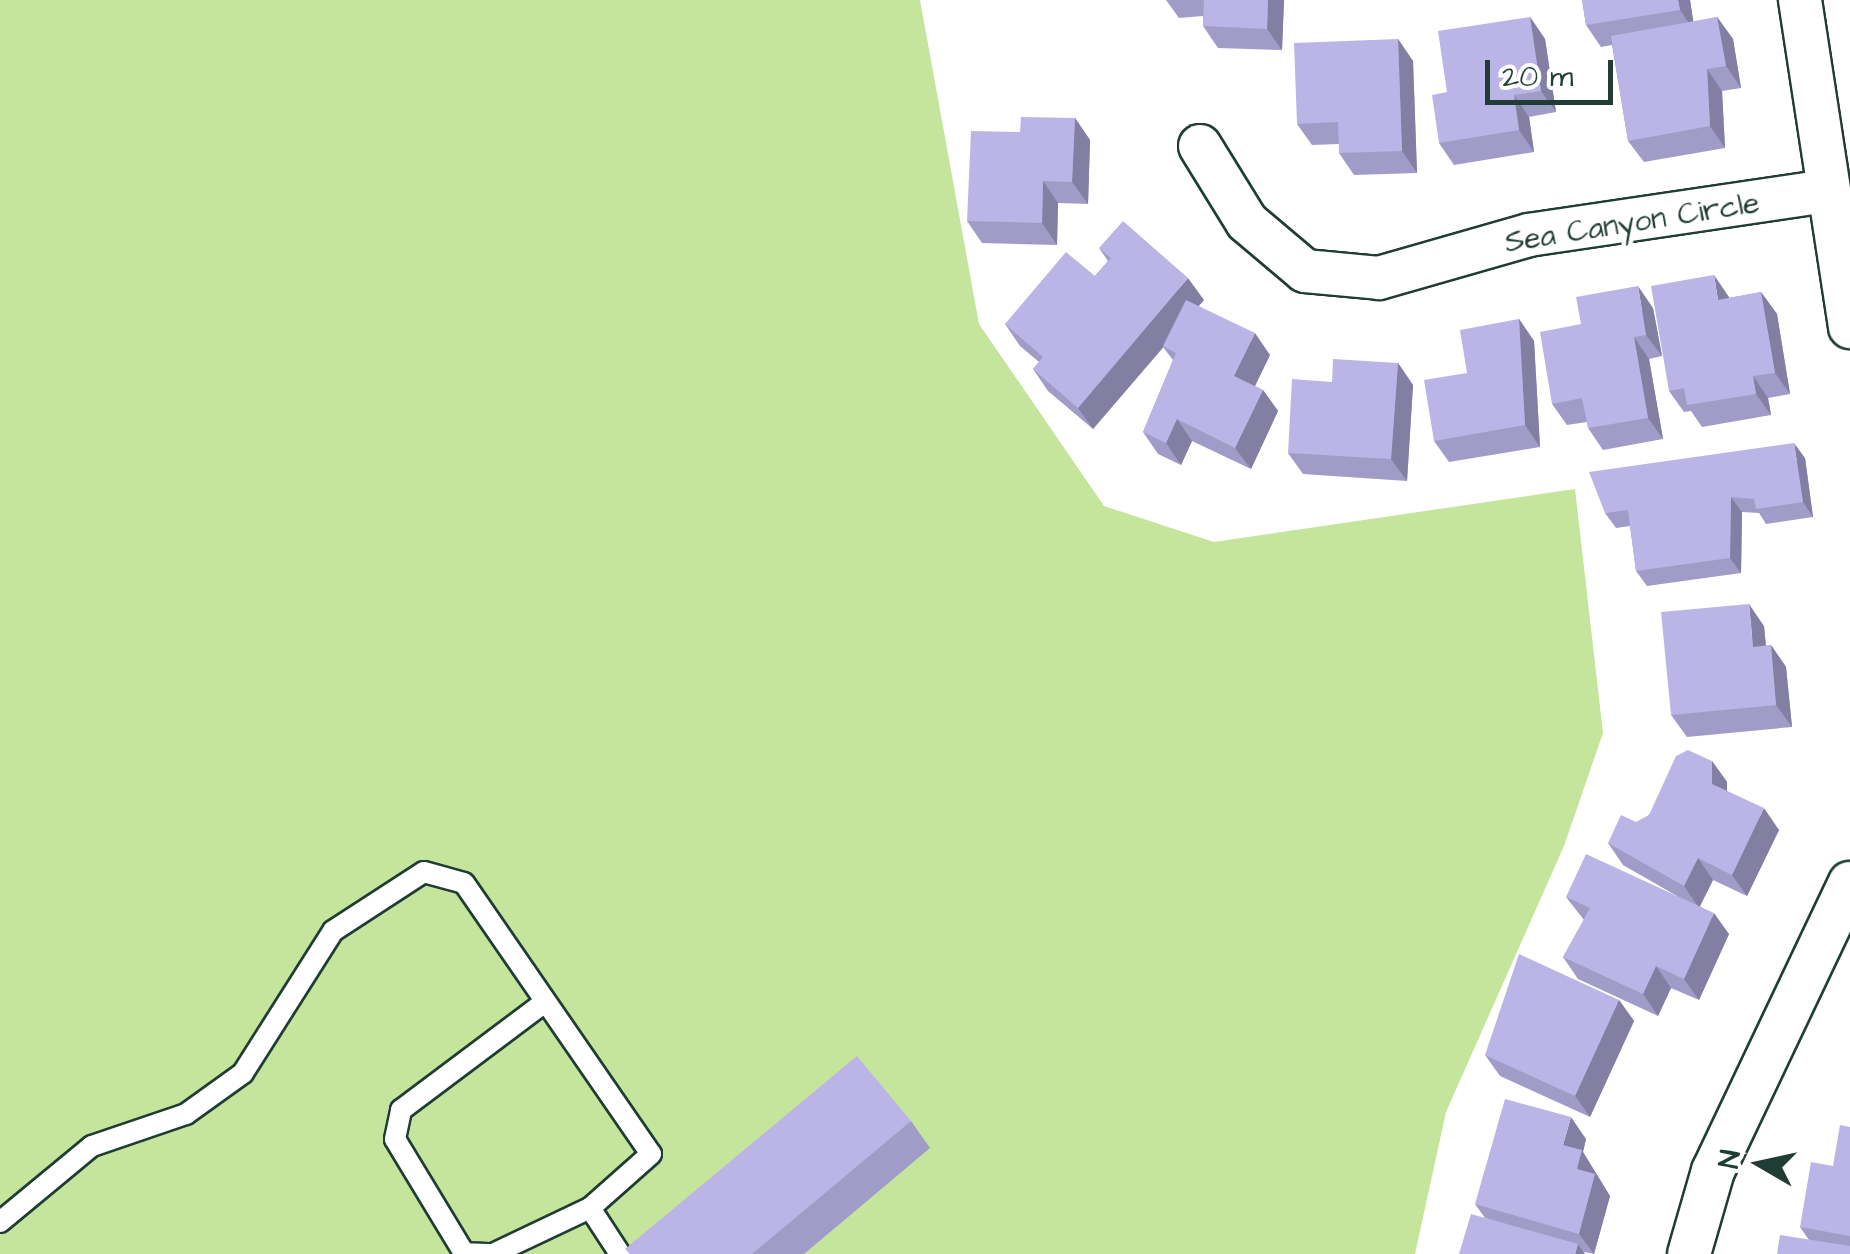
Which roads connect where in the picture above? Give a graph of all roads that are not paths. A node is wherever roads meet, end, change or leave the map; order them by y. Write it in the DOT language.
graph roads {
  1 [pos="1800,0"];
  2 [pos="1200,146"];
  3 [pos="1828,191"];
  4 [pos="1850,327"];
  5 [pos="1850,883"];
  6 [pos="545,1002"];
  7 [pos="590,1208"];
  8 [pos="0,1222"];
  9 [pos="491,1254"];
  10 [pos="620,1254"];
  11 [pos="1689,1254"];
  1 -- 3 [label="street"];
  2 -- 3 [label="street, Sea Canyon Circle"];
  3 -- 4 [label="street"];
  5 -- 11 [label="street"];
  6 -- 7 [label="lane"];
  6 -- 8 [label="lane"];
  6 -- 9 [label="lane"];
  7 -- 9 [label="lane"];
  7 -- 10 [label="lane"];
}
